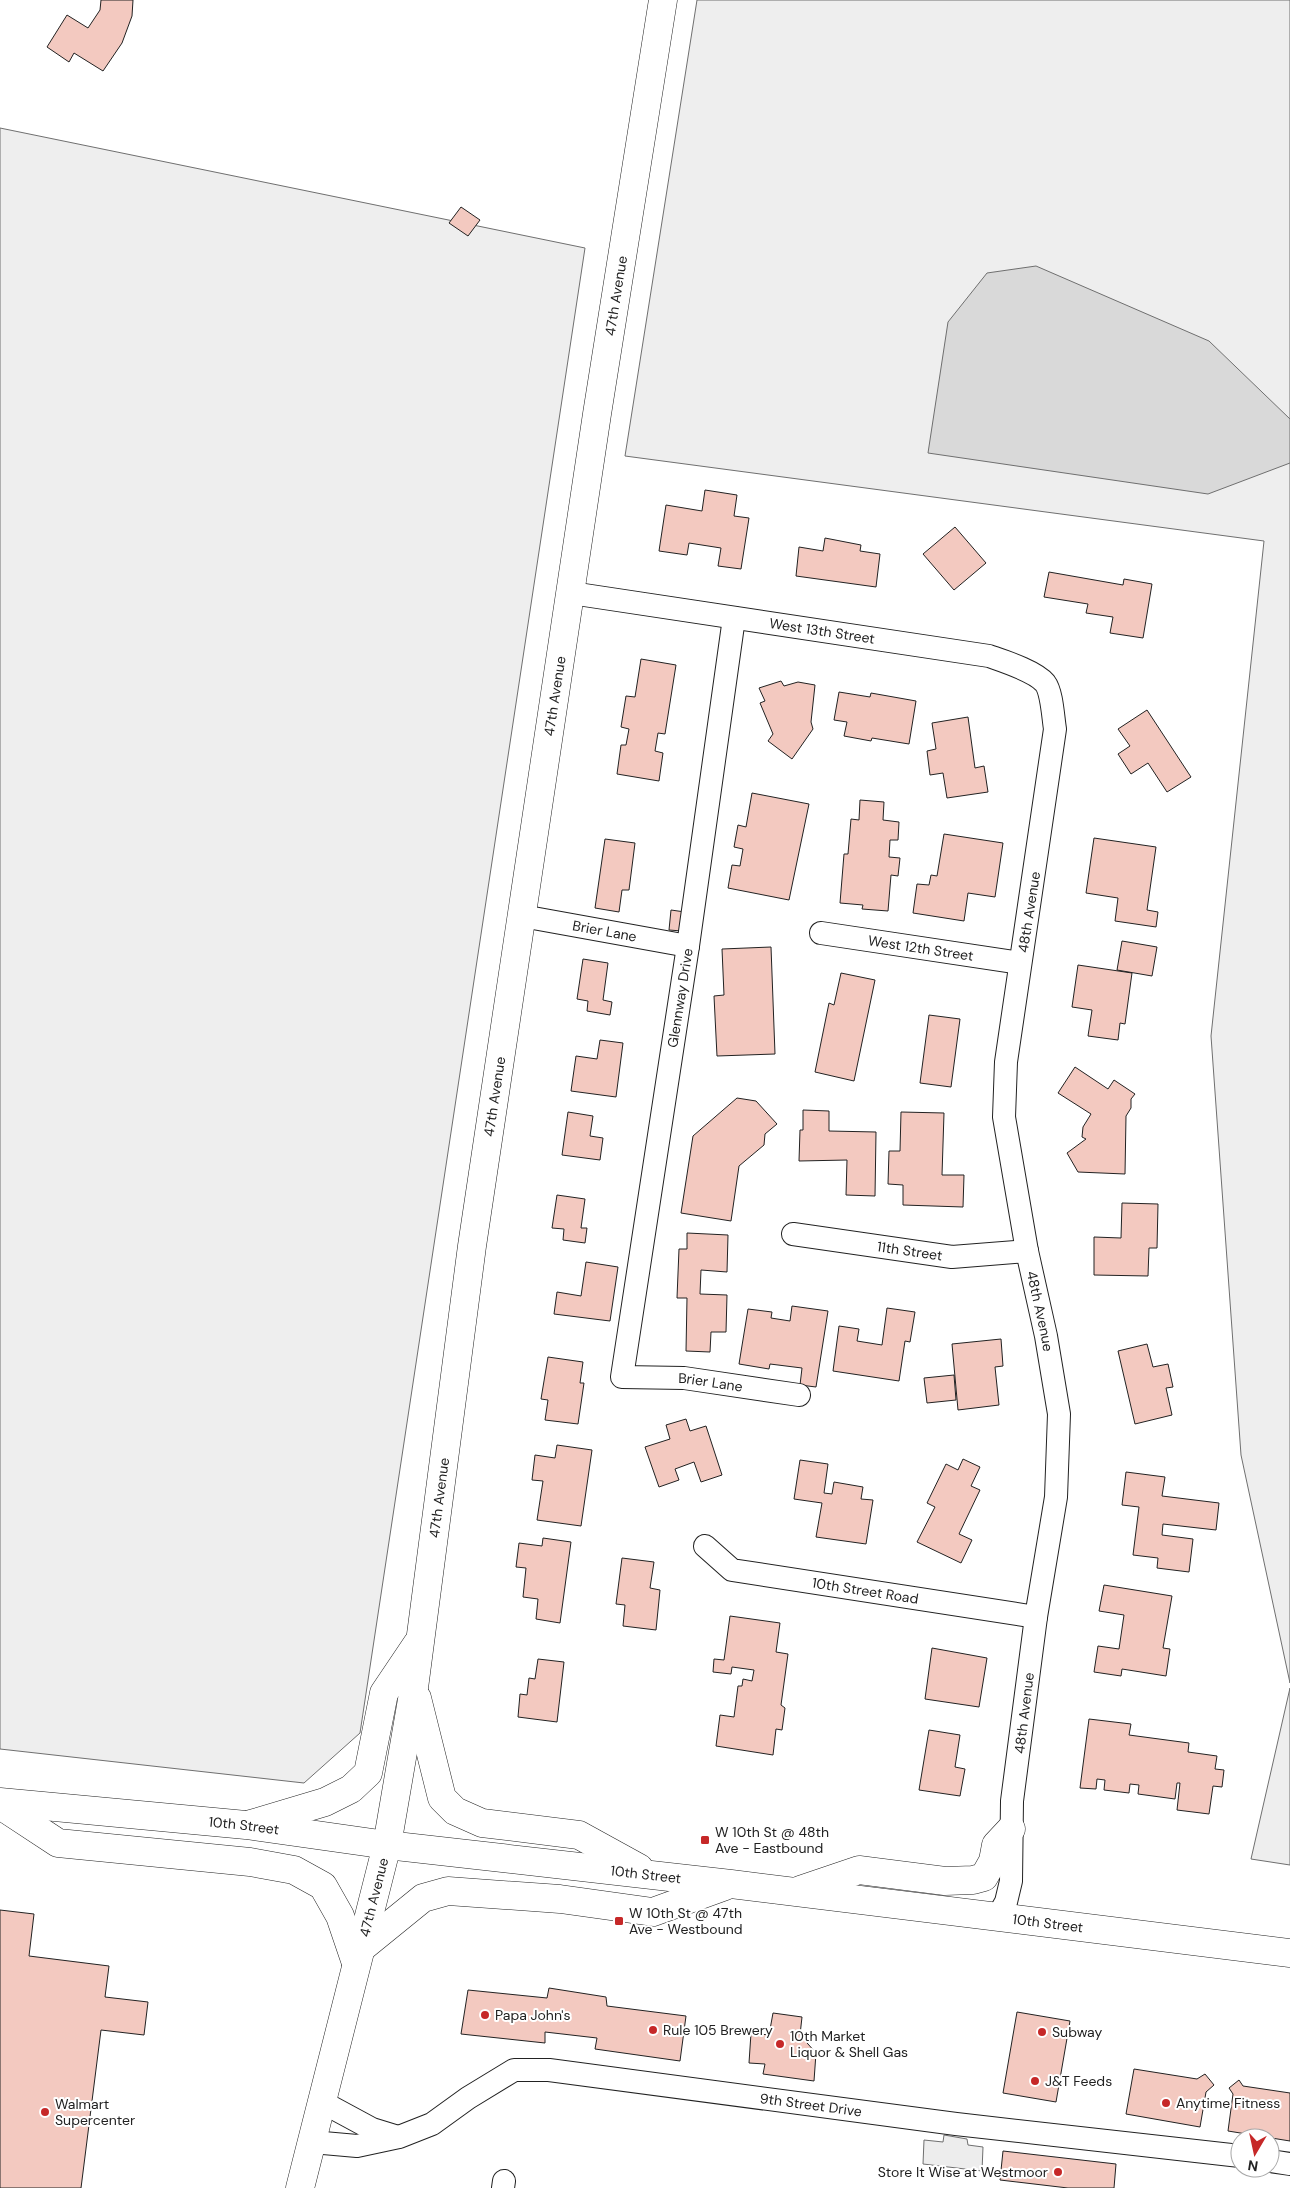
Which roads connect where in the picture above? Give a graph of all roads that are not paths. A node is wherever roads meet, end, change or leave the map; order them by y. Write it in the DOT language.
graph roads {
  1 [pos="664,0"];
  2 [pos="571,594"];
  3 [pos="734,618"];
  4 [pos="1052,705"];
  5 [pos="522,916"];
  6 [pos="821,933"];
  7 [pos="688,946"];
  8 [pos="1020,963"];
  9 [pos="793,1234"];
  10 [pos="1027,1251"];
  11 [pos="622,1377"];
  12 [pos="799,1395"];
  13 [pos="706,1546"];
  14 [pos="1036,1617"];
  15 [pos="420,1641"];
  16 [pos="414,1688"];
  17 [pos="0,1804"];
  18 [pos="246,1825"];
  19 [pos="1012,1829"];
  20 [pos="386,1845"];
  21 [pos="652,1875"];
  22 [pos="731,1884"];
  23 [pos="792,1892"];
  24 [pos="997,1918"];
  25 [pos="1290,1953"];
  26 [pos="358,1956"];
  27 [pos="322,2102"];
  28 [pos="399,2137"];
  29 [pos="312,2142"];
  30 [pos="1230,2155"];
  31 [pos="300,2188"];
  1 -- 2 [label="main road, 47th Avenue"];
  2 -- 3 [label="street, West 13th Street"];
  2 -- 5 [label="main road, 47th Avenue"];
  3 -- 4 [label="street, West 13th Street"];
  3 -- 7 [label="street, Glennway Drive"];
  4 -- 8 [label="street, 48th Avenue"];
  5 -- 7 [label="street, Brier Lane"];
  5 -- 15 [label="main road, 47th Avenue"];
  6 -- 8 [label="street, West 12th Street"];
  7 -- 11 [label="street, Glennway Drive"];
  8 -- 10 [label="street, 48th Avenue"];
  9 -- 10 [label="street, 11th Street"];
  10 -- 14 [label="street, 48th Avenue"];
  11 -- 12 [label="street, Brier Lane"];
  13 -- 14 [label="street, 10th Street Road"];
  14 -- 19 [label="street, 48th Avenue"];
  15 -- 16 [label="main road, 47th Avenue"];
  15 -- 18 [label="main road"];
  16 -- 20 [label="main road, 47th Avenue"];
  16 -- 21 [label="main road"];
  17 -- 18 [label="main road, 10th Street"];
  17 -- 26 [label="main road"];
  18 -- 20 [label="main road, 10th Street"];
  19 -- 23 [label="main road"];
  19 -- 24 [label="street, 48th Avenue"];
  20 -- 21 [label="main road, 10th Street"];
  20 -- 26 [label="main road, 47th Avenue"];
  21 -- 22 [label="main road, 10th Street"];
  22 -- 23 [label="main road, 10th Street"];
  22 -- 26 [label="main road"];
  23 -- 24 [label="main road, 10th Street"];
  24 -- 25 [label="main road, 10th Street"];
  26 -- 27 [label="main road, 47th Avenue"];
  27 -- 28 [label="street"];
  27 -- 29 [label="main road, 47th Avenue"];
  28 -- 29 [label="street, 9th Street Drive"];
  28 -- 30 [label="street, 9th Street Drive"];
  29 -- 31 [label="main road, 47th Avenue"];
}
